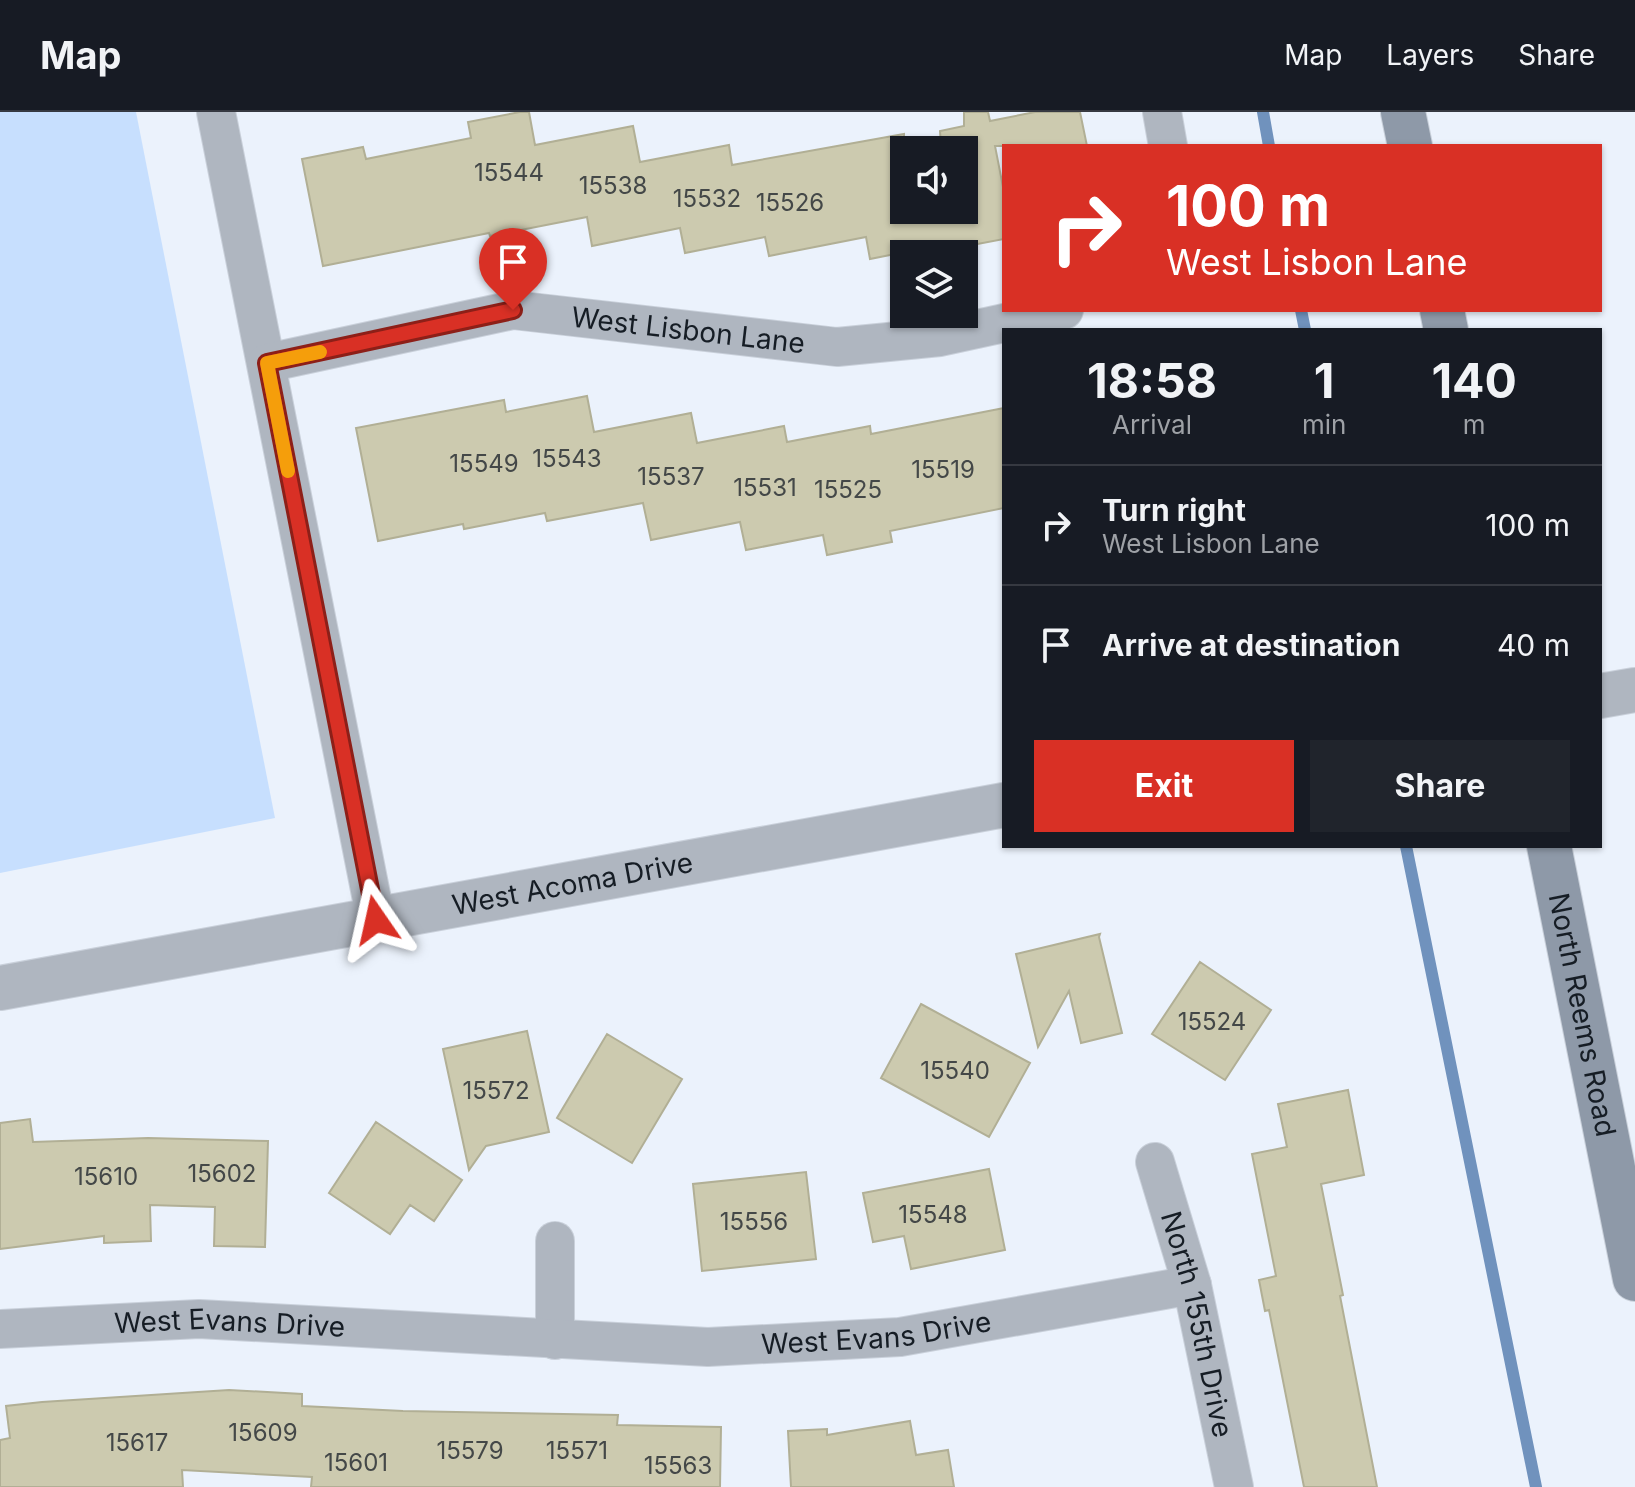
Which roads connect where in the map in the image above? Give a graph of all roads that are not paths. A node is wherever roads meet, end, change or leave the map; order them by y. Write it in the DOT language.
graph roads {
  1 [pos="216,112"];
  2 [pos="1162,112"];
  3 [pos="1403,112"];
  4 [pos="1168,144"];
  5 [pos="1410,144"];
  6 [pos="1055,312"];
  7 [pos="267,363"];
  8 [pos="1635,690"];
  9 [pos="1602,696"];
  10 [pos="1002,805"];
  11 [pos="1549,848"];
  12 [pos="376,920"];
  13 [pos="0,988"];
  14 [pos="1155,1162"];
  15 [pos="555,1241"];
  16 [pos="1635,1279"];
  17 [pos="1192,1285"];
  18 [pos="0,1329"];
  19 [pos="555,1340"];
  20 [pos="1234,1487"];
  1 -- 7 [label="street"];
  2 -- 4 [label="street"];
  3 -- 5 [label="main road"];
  6 -- 7 [label="street, West Lisbon Lane"];
  7 -- 12 [label="street"];
  8 -- 9 [label="street"];
  10 -- 12 [label="street, West Acoma Drive"];
  11 -- 16 [label="main road, North Reems Road"];
  12 -- 13 [label="street, West Acoma Drive"];
  14 -- 17 [label="street, North 155th Drive"];
  15 -- 19 [label="street"];
  17 -- 19 [label="street, West Evans Drive"];
  17 -- 20 [label="street, North 155th Drive"];
  18 -- 19 [label="street, West Evans Drive"];
}
